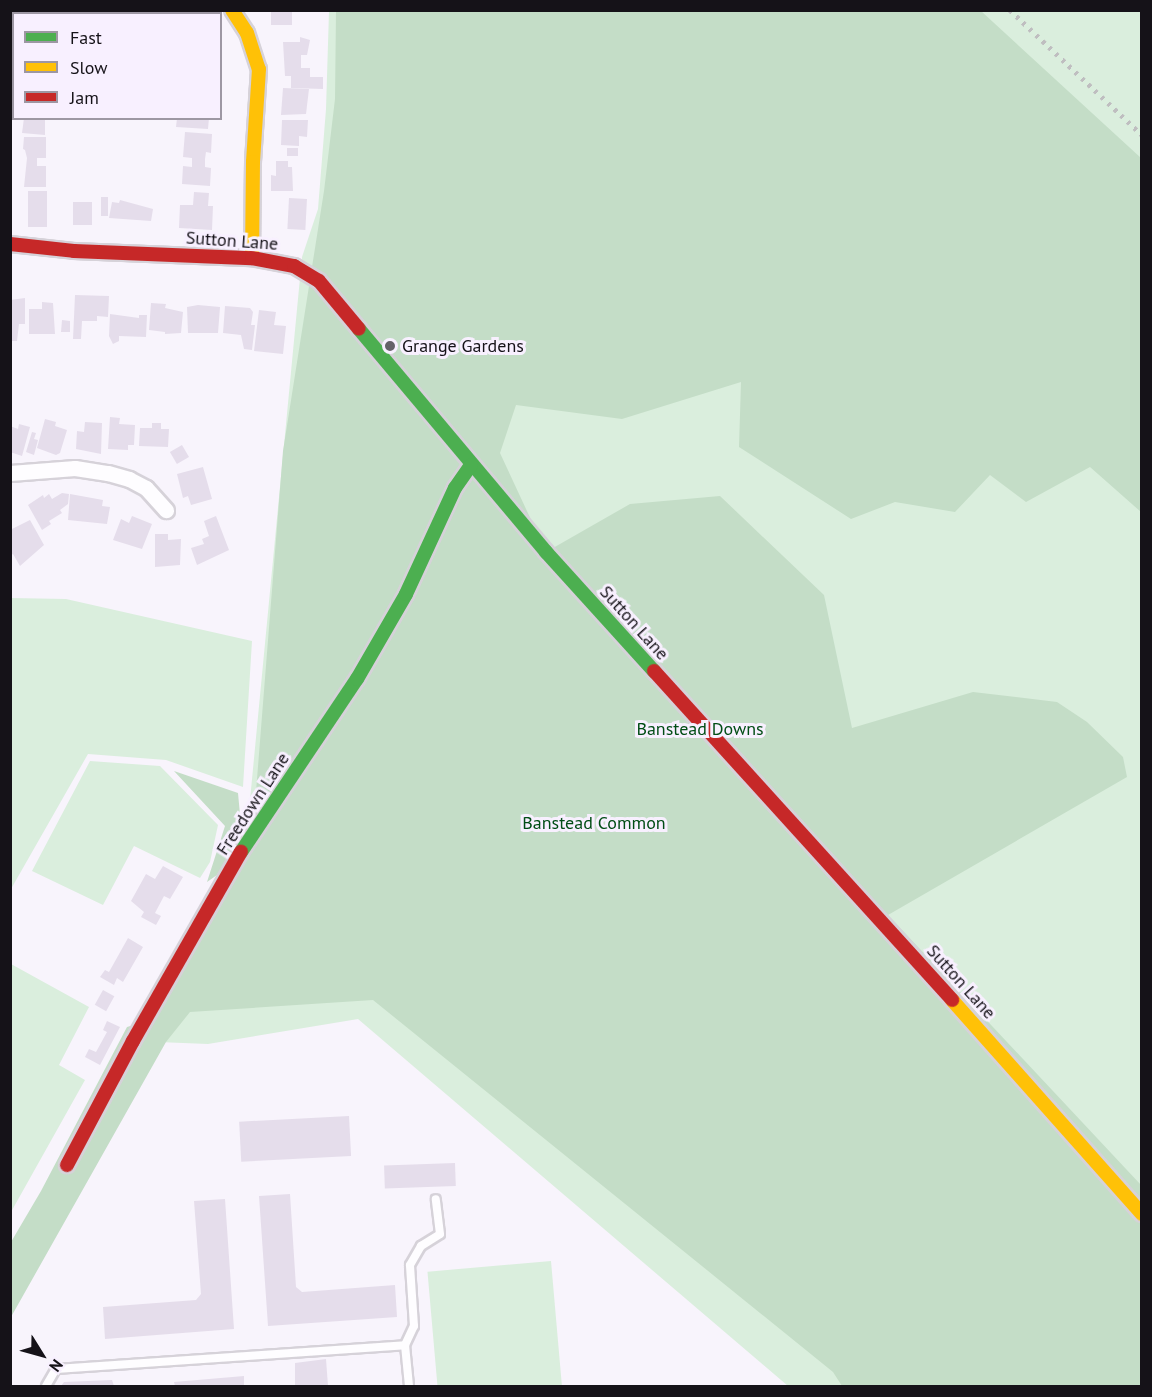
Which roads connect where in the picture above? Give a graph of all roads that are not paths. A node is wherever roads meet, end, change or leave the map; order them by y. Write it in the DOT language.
graph roads {
  1 [pos="232,10"];
  2 [pos="10,244"];
  3 [pos="252,258"];
  4 [pos="471,465"];
  5 [pos="10,473"];
  6 [pos="166,510"];
  7 [pos="67,1165"];
  8 [pos="436,1199"];
  9 [pos="1142,1214"];
  10 [pos="405,1345"];
  11 [pos="46,1386"];
  12 [pos="409,1386"];
  1 -- 3 [label="main road"];
  2 -- 3 [label="main road, Sutton Lane"];
  3 -- 4 [label="main road, Sutton Lane"];
  4 -- 7 [label="main road, Freedown Lane"];
  4 -- 9 [label="main road, Sutton Lane"];
  5 -- 6 [label="street"];
  8 -- 10 [label="lane"];
  10 -- 11 [label="lane"];
  10 -- 12 [label="lane"];
}
